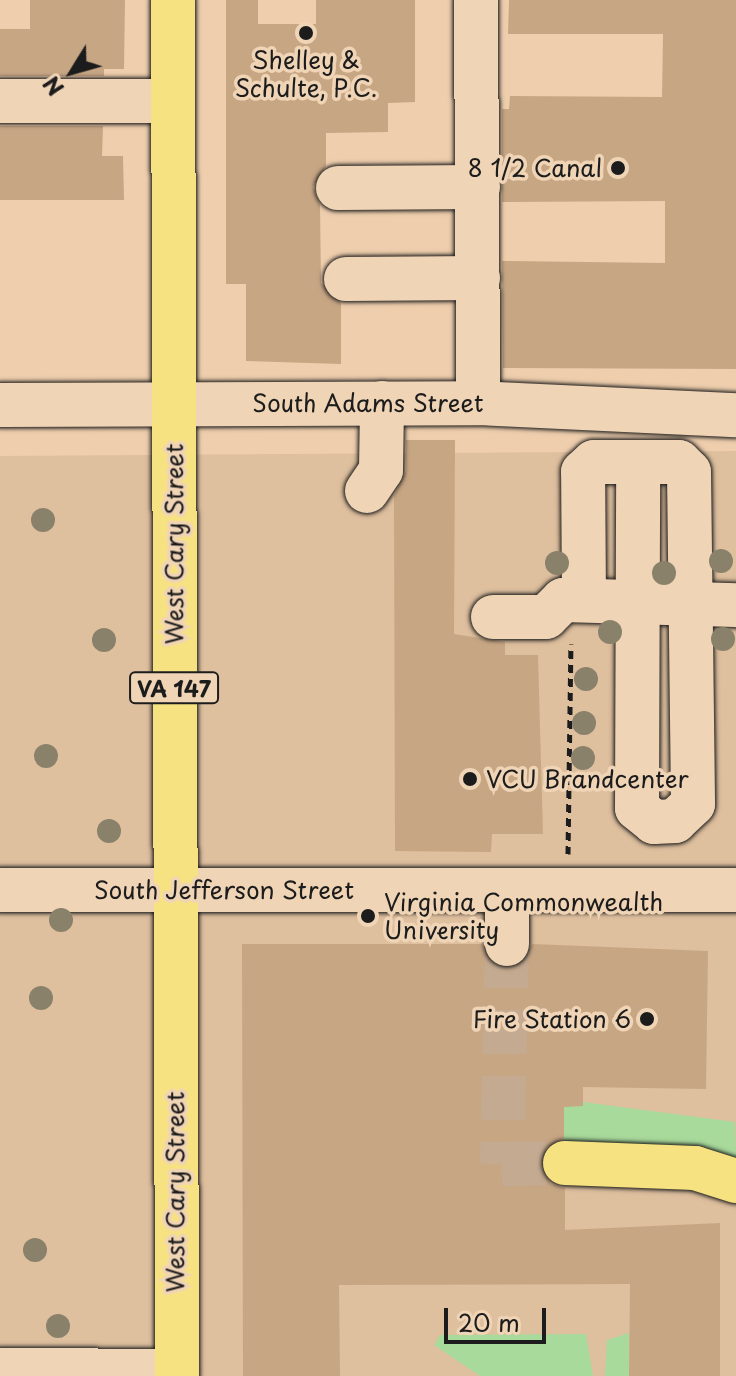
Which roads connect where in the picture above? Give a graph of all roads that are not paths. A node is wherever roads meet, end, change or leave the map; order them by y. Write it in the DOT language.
graph roads {
  1 [pos="173,0"];
  2 [pos="476,0"];
  3 [pos="0,101"];
  4 [pos="173,101"];
  5 [pos="478,187"];
  6 [pos="338,188"];
  7 [pos="478,278"];
  8 [pos="346,279"];
  9 [pos="173,403"];
  10 [pos="382,403"];
  11 [pos="478,403"];
  12 [pos="0,405"];
  13 [pos="736,415"];
  14 [pos="638,462"];
  15 [pos="367,491"];
  16 [pos="584,600"];
  17 [pos="637,602"];
  18 [pos="690,603"];
  19 [pos="736,605"];
  20 [pos="493,617"];
  21 [pos="0,890"];
  22 [pos="174,890"];
  23 [pos="507,890"];
  24 [pos="736,890"];
  25 [pos="507,944"];
  26 [pos="565,1163"];
  27 [pos="736,1181"];
  28 [pos="0,1370"];
  29 [pos="177,1373"];
  1 -- 4 [label="main road, West Cary Street / VA 147"];
  2 -- 5 [label="street"];
  3 -- 4 [label="street"];
  4 -- 9 [label="main road, West Cary Street / VA 147"];
  5 -- 6 [label="street"];
  5 -- 7 [label="street"];
  7 -- 8 [label="street"];
  7 -- 11 [label="street"];
  9 -- 10 [label="street, South Adams Street"];
  9 -- 12 [label="street, South Adams Street"];
  9 -- 22 [label="main road, West Cary Street / VA 147"];
  10 -- 11 [label="street, South Adams Street"];
  10 -- 15 [label="street"];
  11 -- 13 [label="street, South Adams Street"];
  14 -- 16 [label="street"];
  14 -- 17 [label="street"];
  14 -- 18 [label="street"];
  16 -- 17 [label="street"];
  16 -- 20 [label="street"];
  17 -- 18 [label="street"];
  17 -- 18 [label="street"];
  18 -- 19 [label="street"];
  21 -- 22 [label="street, South Jefferson Street"];
  22 -- 23 [label="street, South Jefferson Street"];
  22 -- 29 [label="main road, West Cary Street / VA 147"];
  23 -- 24 [label="street, South Jefferson Street"];
  23 -- 25 [label="street"];
  26 -- 27 [label="main road"];
  28 -- 29 [label="street"];
}
